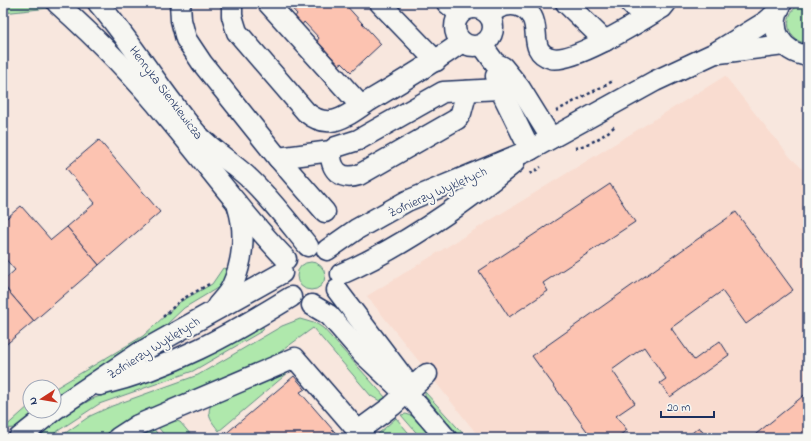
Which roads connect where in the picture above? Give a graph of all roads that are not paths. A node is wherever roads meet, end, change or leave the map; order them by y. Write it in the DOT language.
graph roads {
  1 [pos="57,3"];
  2 [pos="98,3"];
  3 [pos="180,3"];
  4 [pos="232,3"];
  5 [pos="268,3"];
  6 [pos="380,3"];
  7 [pos="566,3"];
  8 [pos="630,3"];
  9 [pos="666,3"];
  10 [pos="780,7"];
  11 [pos="453,9"];
  12 [pos="489,15"];
  13 [pos="645,18"];
  14 [pos="605,41"];
  15 [pos="462,42"];
  16 [pos="482,45"];
  17 [pos="713,54"];
  18 [pos="800,55"];
  19 [pos="436,62"];
  20 [pos="495,63"];
  21 [pos="500,89"];
  22 [pos="467,91"];
  23 [pos="361,106"];
  24 [pos="551,138"];
  25 [pos="530,150"];
  26 [pos="332,151"];
  27 [pos="278,158"];
  28 [pos="237,205"];
  29 [pos="325,212"];
  30 [pos="317,248"];
  31 [pos="284,266"];
  32 [pos="339,282"];
  33 [pos="292,297"];
  34 [pos="312,305"];
  35 [pos="214,310"];
  36 [pos="427,374"];
  37 [pos="89,388"];
  38 [pos="408,393"];
  39 [pos="62,405"];
  40 [pos="43,419"];
  41 [pos="361,435"];
  42 [pos="19,438"];
  43 [pos="118,438"];
  44 [pos="446,438"];
  1 -- 28 [label="street, Henryka Sienkiewicza"];
  2 -- 30 [label="street, Henryka Sienkiewicza"];
  3 -- 27 [label="street"];
  4 -- 23 [label="street"];
  5 -- 23 [label="street"];
  6 -- 19 [label="street"];
  7 -- 14 [label="street"];
  8 -- 13 [label="street"];
  9 -- 13 [label="street"];
  10 -- 17 [label="street, Żołnierzy Wyklętych"];
  10 -- 18 [label="street"];
  11 -- 12 [label="street"];
  11 -- 15 [label="street"];
  12 -- 14 [label="street"];
  12 -- 16 [label="street"];
  13 -- 14 [label="street"];
  15 -- 16 [label="street"];
  15 -- 19 [label="street"];
  16 -- 20 [label="street"];
  17 -- 18 [label="street, Żołnierzy Wyklętych"];
  17 -- 24 [label="street, Żołnierzy Wyklętych"];
  19 -- 23 [label="street"];
  20 -- 21 [label="street"];
  20 -- 24 [label="street"];
  21 -- 22 [label="street"];
  21 -- 25 [label="street"];
  22 -- 26 [label="street"];
  22 -- 26 [label="street"];
  24 -- 25 [label="street, Żołnierzy Wyklętych"];
  25 -- 30 [label="street, Żołnierzy Wyklętych"];
  25 -- 32 [label="street, Żołnierzy Wyklętych"];
  26 -- 27 [label="street"];
  27 -- 29 [label="street"];
  28 -- 31 [label="street, Henryka Sienkiewicza"];
  28 -- 35 [label="street, Henryka Sienkiewicza"];
  30 -- 31 [label="street"];
  30 -- 32 [label="street"];
  31 -- 33 [label="street"];
  31 -- 35 [label="street, Żołnierzy Wyklętych"];
  32 -- 34 [label="street"];
  32 -- 38 [label="street"];
  33 -- 34 [label="street"];
  33 -- 37 [label="street, Żołnierzy Wyklętych"];
  34 -- 38 [label="street"];
  35 -- 37 [label="street, Żołnierzy Wyklętych"];
  36 -- 38 [label="street"];
  37 -- 39 [label="street, Żołnierzy Wyklętych"];
  38 -- 41 [label="street"];
  38 -- 44 [label="street"];
  40 -- 42 [label="street, Żołnierzy Wyklętych"];
  41 -- 43 [label="street"];
}
